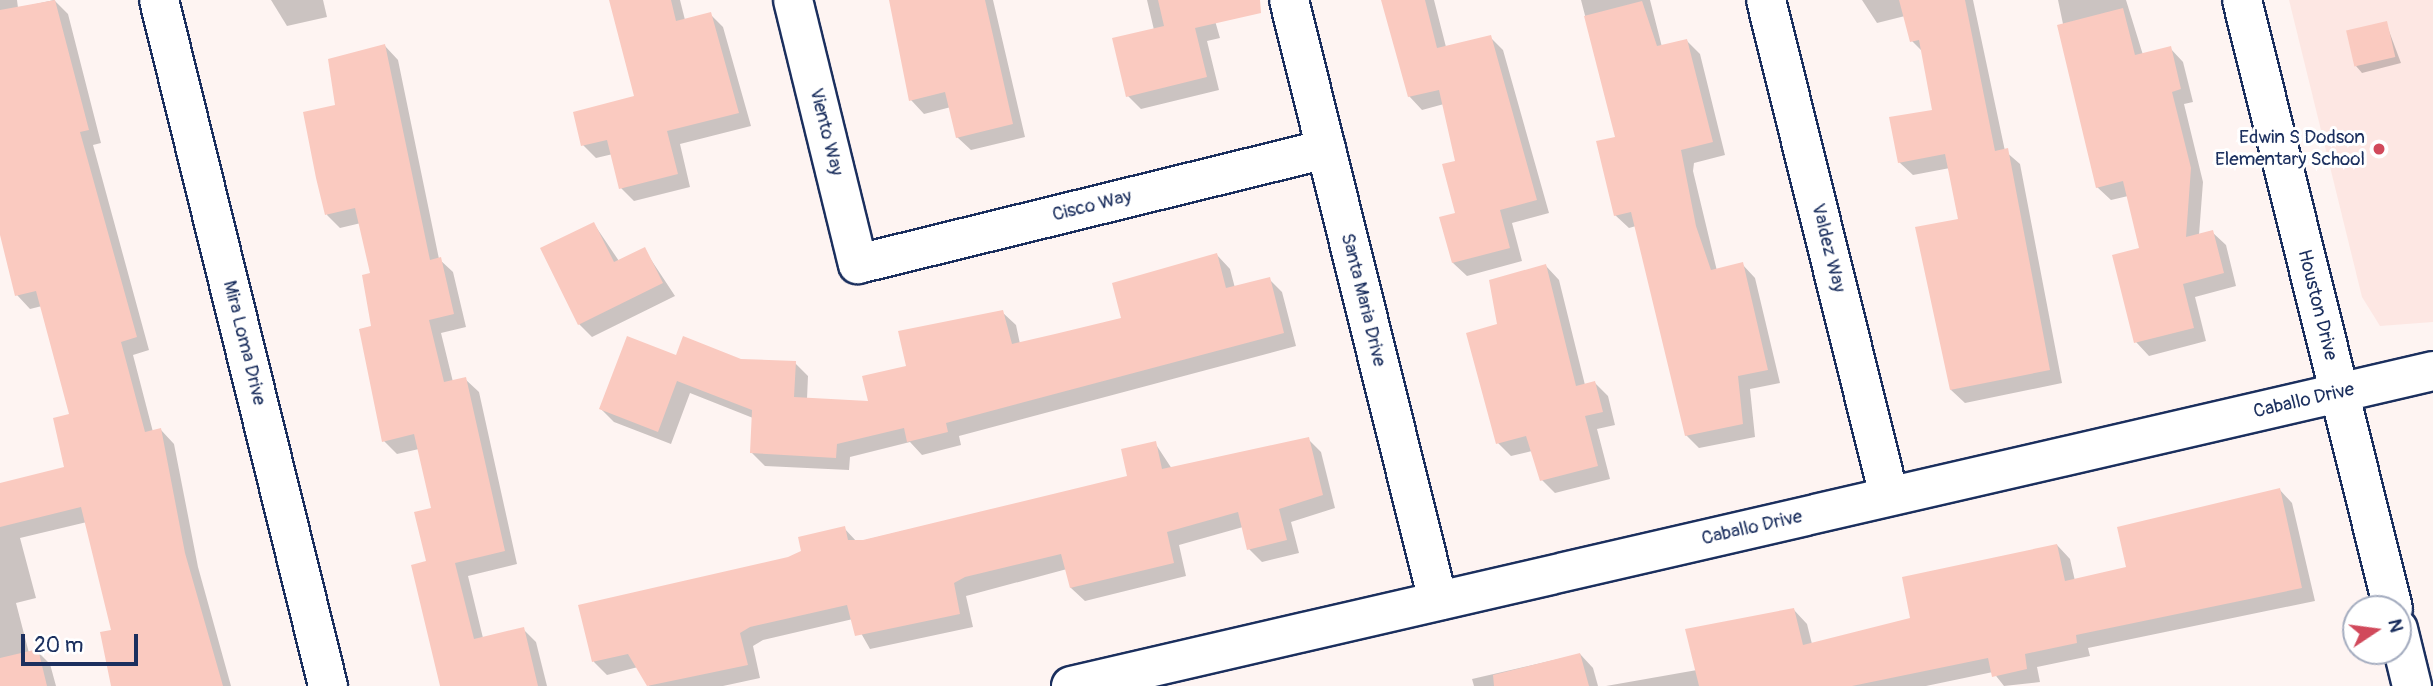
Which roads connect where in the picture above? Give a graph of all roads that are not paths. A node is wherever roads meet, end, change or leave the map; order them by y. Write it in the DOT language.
graph roads {
  1 [pos="159,0"];
  2 [pos="793,0"];
  3 [pos="1289,0"];
  4 [pos="1766,0"];
  5 [pos="2242,0"];
  6 [pos="1326,149"];
  7 [pos="858,264"];
  8 [pos="2433,371"];
  9 [pos="2339,393"];
  10 [pos="1889,496"];
  11 [pos="2390,595"];
  12 [pos="1438,601"];
  13 [pos="2407,665"];
  14 [pos="328,686"];
  15 [pos="1070,686"];
  16 [pos="2412,686"];
  1 -- 14 [label="street, Mira Loma Drive"];
  2 -- 7 [label="street, Viento Way"];
  3 -- 6 [label="street, Santa Maria Drive"];
  4 -- 10 [label="street, Valdez Way"];
  5 -- 9 [label="street, Houston Drive"];
  6 -- 7 [label="street, Cisco Way"];
  6 -- 12 [label="street, Santa Maria Drive"];
  8 -- 9 [label="street, Caballo Drive"];
  9 -- 10 [label="street, Caballo Drive"];
  9 -- 11 [label="street, Houston Drive"];
  10 -- 12 [label="street, Caballo Drive"];
  12 -- 15 [label="street, Caballo Drive"];
  13 -- 16 [label="street"];
}
